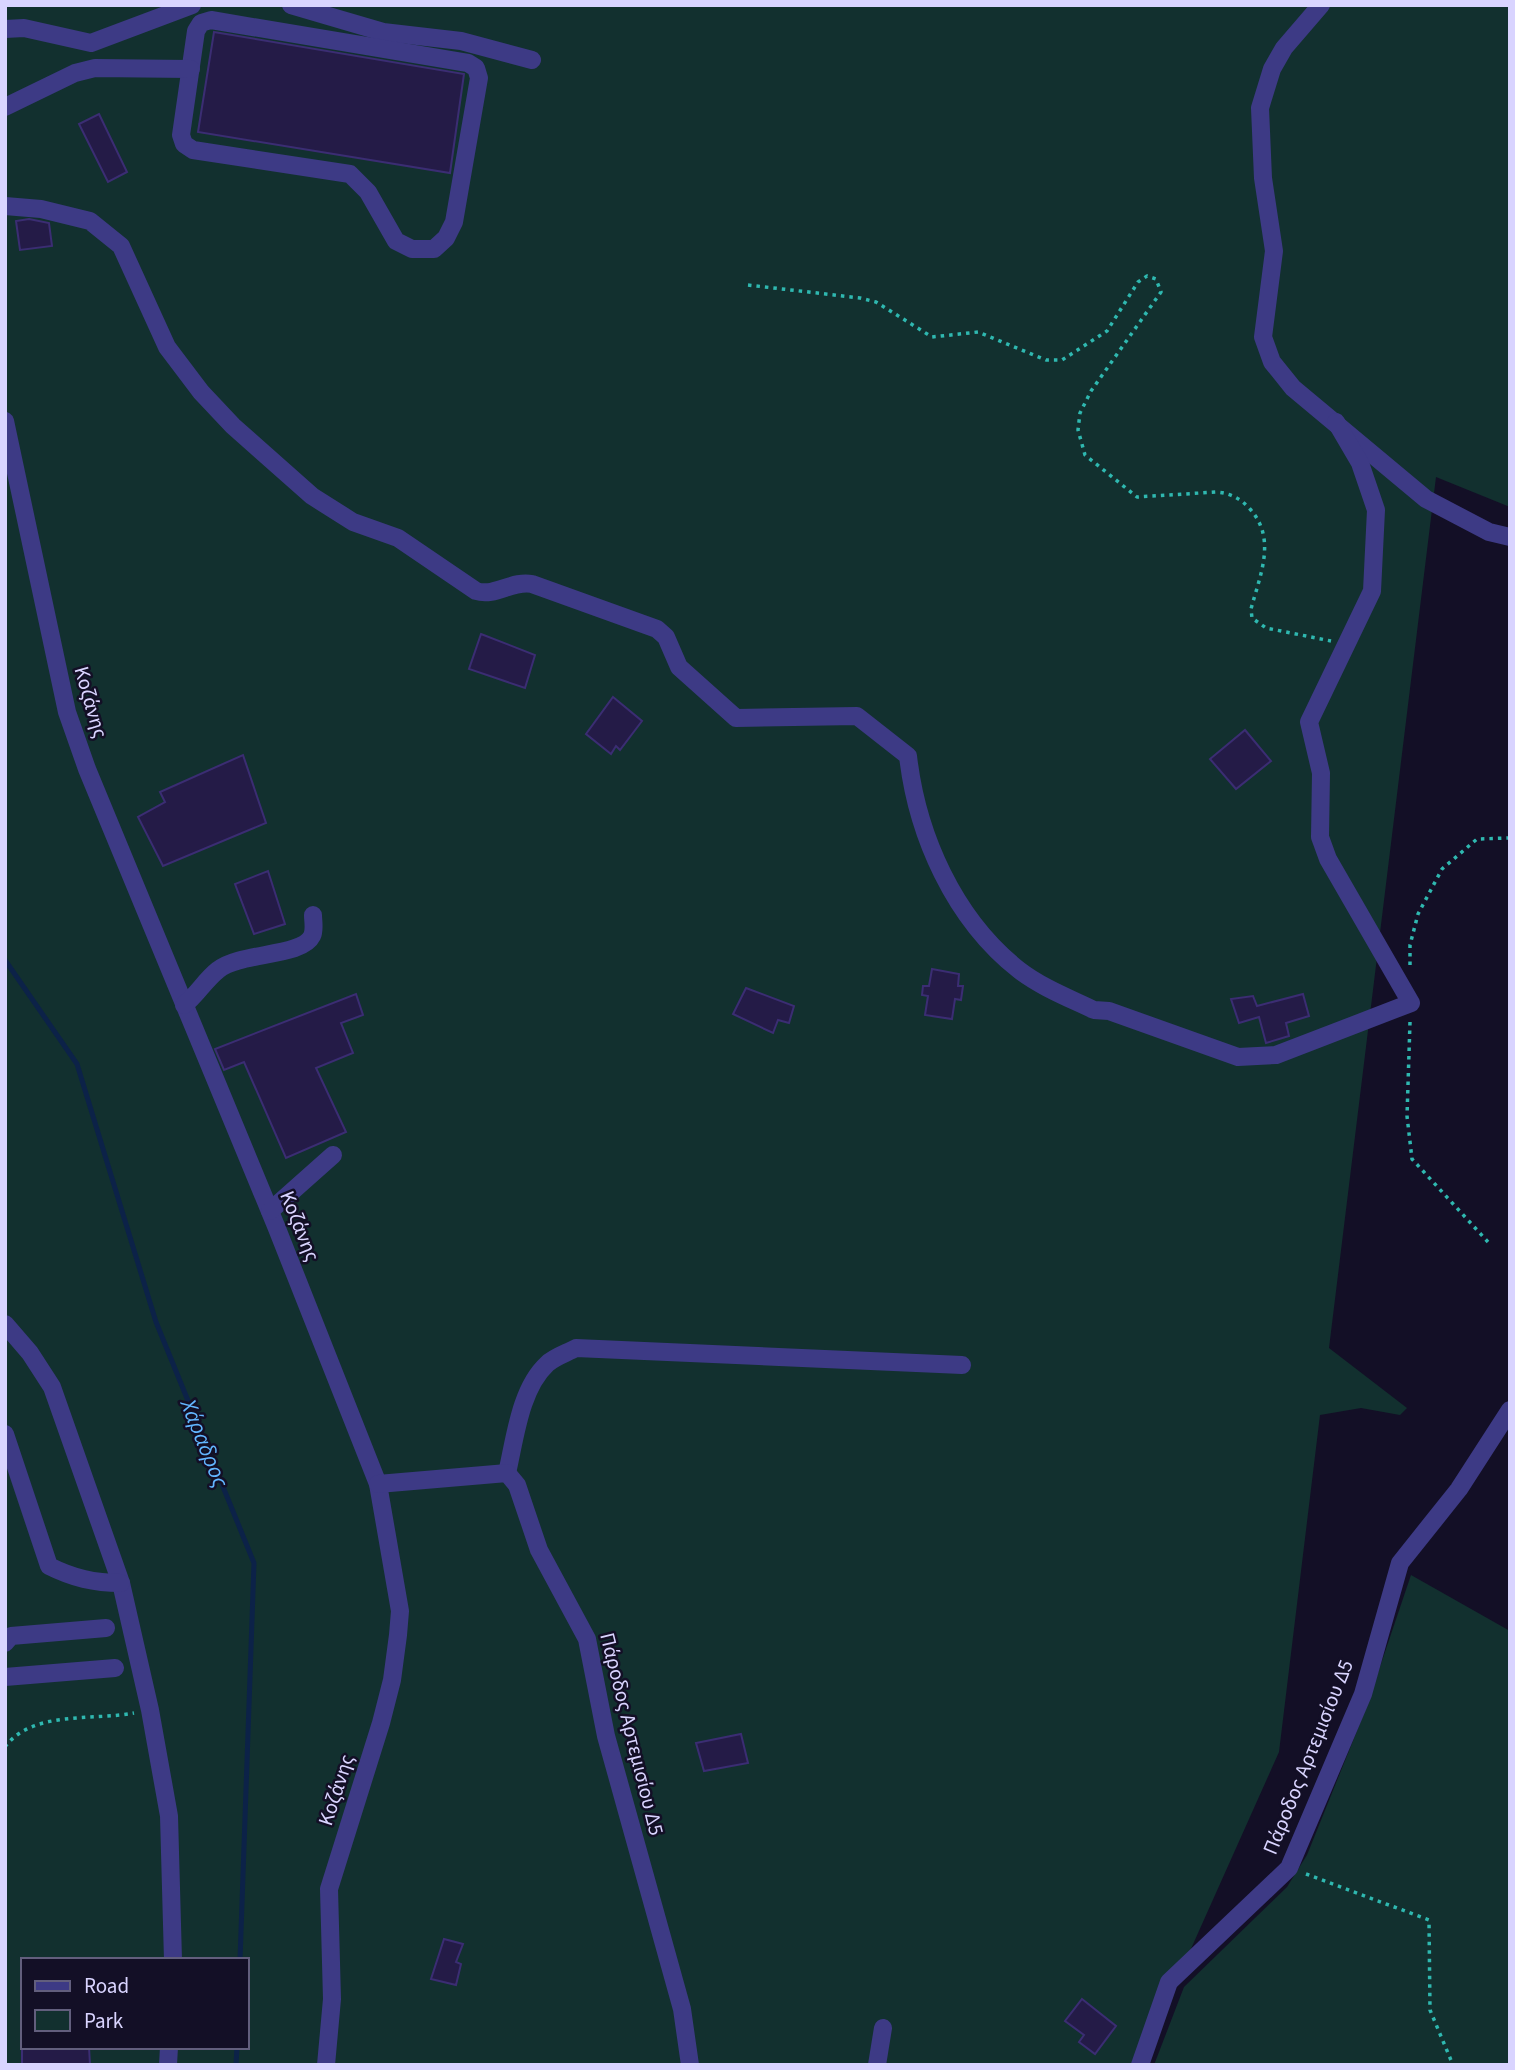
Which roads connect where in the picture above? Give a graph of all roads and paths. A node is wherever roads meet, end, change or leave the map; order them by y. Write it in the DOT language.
graph roads {
  1 [pos="192,5"];
  2 [pos="291,5"];
  3 [pos="1321,5"];
  4 [pos="5,29"];
  5 [pos="531,60"];
  6 [pos="191,69"];
  7 [pos="5,107"];
  8 [pos="5,206"];
  9 [pos="748,285"];
  10 [pos="5,421"];
  11 [pos="1336,422"];
  12 [pos="1510,537"];
  13 [pos="1347,644"];
  14 [pos="1510,838"];
  15 [pos="313,915"];
  16 [pos="1410,968"];
  17 [pos="1411,1003"];
  18 [pos="184,1005"];
  19 [pos="333,1154"];
  20 [pos="270,1211"];
  21 [pos="1488,1241"];
  22 [pos="5,1324"];
  23 [pos="962,1365"];
  24 [pos="1510,1410"];
  25 [pos="5,1434"];
  26 [pos="507,1473"];
  27 [pos="378,1484"];
  28 [pos="121,1583"];
  29 [pos="106,1628"];
  30 [pos="5,1643"];
  31 [pos="115,1668"];
  32 [pos="5,1677"];
  33 [pos="150,1710"];
  34 [pos="5,1747"];
  35 [pos="1289,1868"];
  36 [pos="173,1958"];
  37 [pos="883,2028"];
  38 [pos="326,2065"];
  39 [pos="690,2065"];
  40 [pos="877,2065"];
  41 [pos="1140,2065"];
  42 [pos="1453,2065"];
  1 -- 4 [label="street"];
  2 -- 5 [label="street"];
  3 -- 11 [label="street"];
  6 -- 6 [label="street"];
  6 -- 7 [label="street"];
  8 -- 17 [label="street"];
  9 -- 13 [label="path"];
  10 -- 18 [label="street, Κοζάνης"];
  11 -- 12 [label="street"];
  11 -- 13 [label="street"];
  13 -- 17 [label="street"];
  14 -- 16 [label="path"];
  15 -- 18 [label="street"];
  17 -- 21 [label="path"];
  18 -- 20 [label="street, Κοζάνης"];
  19 -- 20 [label="street"];
  20 -- 27 [label="street, Κοζάνης"];
  22 -- 28 [label="street"];
  23 -- 26 [label="street"];
  24 -- 35 [label="street, Πάροδος Αρτεμισίου Δ5"];
  25 -- 28 [label="street"];
  26 -- 27 [label="street"];
  26 -- 39 [label="street, Πάροδος Αρτεμισίου Δ5"];
  27 -- 38 [label="street, Κοζάνης"];
  28 -- 33 [label="street"];
  29 -- 30 [label="street"];
  31 -- 32 [label="street"];
  33 -- 34 [label="path"];
  33 -- 36 [label="street"];
  35 -- 41 [label="street, Πάροδος Αρτεμισίου Δ5"];
  35 -- 42 [label="path"];
  37 -- 40 [label="street"];
}
